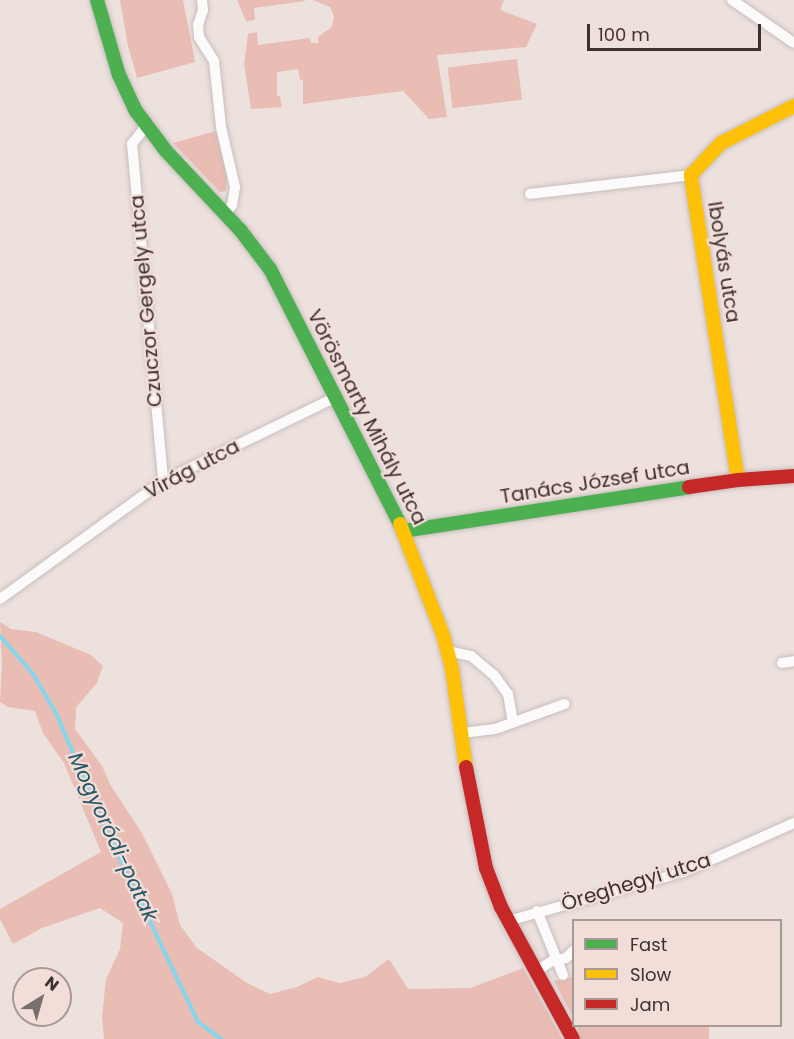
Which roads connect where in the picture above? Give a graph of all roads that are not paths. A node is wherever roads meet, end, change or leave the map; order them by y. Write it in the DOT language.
graph roads {
  1 [pos="97,0"];
  2 [pos="201,0"];
  3 [pos="732,0"];
  4 [pos="794,43"];
  5 [pos="794,106"];
  6 [pos="146,126"];
  7 [pos="691,175"];
  8 [pos="530,194"];
  9 [pos="226,214"];
  10 [pos="336,397"];
  11 [pos="794,476"];
  12 [pos="738,480"];
  13 [pos="163,481"];
  14 [pos="403,531"];
  15 [pos="0,599"];
  16 [pos="447,651"];
  17 [pos="794,661"];
  18 [pos="782,663"];
  19 [pos="565,704"];
  20 [pos="513,723"];
  21 [pos="462,733"];
  22 [pos="794,823"];
  23 [pos="537,911"];
  24 [pos="508,921"];
  25 [pos="572,951"];
  26 [pos="558,960"];
  27 [pos="536,971"];
  28 [pos="563,975"];
  29 [pos="573,1039"];
  1 -- 6 [label="main road, Vörösmarty Mihály utca"];
  2 -- 9 [label="street"];
  3 -- 4 [label="street"];
  5 -- 7 [label="main road"];
  6 -- 9 [label="main road, Vörösmarty Mihály utca"];
  6 -- 13 [label="street, Czuczor Gergely utca"];
  7 -- 8 [label="street"];
  7 -- 12 [label="main road, Ibolyás utca"];
  9 -- 10 [label="main road, Vörösmarty Mihály utca"];
  10 -- 13 [label="street, Virág utca"];
  10 -- 14 [label="main road, Vörösmarty Mihály utca"];
  11 -- 12 [label="main road, Tanács József utca"];
  12 -- 14 [label="main road, Tanács József utca"];
  13 -- 15 [label="street, Virág utca"];
  14 -- 16 [label="main road, Vörösmarty Mihály utca"];
  16 -- 20 [label="street"];
  16 -- 21 [label="main road, Vörösmarty Mihály utca"];
  17 -- 18 [label="street"];
  19 -- 20 [label="street"];
  20 -- 21 [label="street"];
  21 -- 24 [label="main road, Vörösmarty Mihály utca"];
  22 -- 23 [label="street, Öreghegyi utca"];
  23 -- 24 [label="street, Öreghegyi utca"];
  23 -- 26 [label="street"];
  24 -- 27 [label="main road, Vörösmarty Mihály utca"];
  25 -- 26 [label="street"];
  26 -- 27 [label="street"];
  26 -- 28 [label="street"];
  27 -- 29 [label="main road, Vörösmarty Mihály utca"];
}
